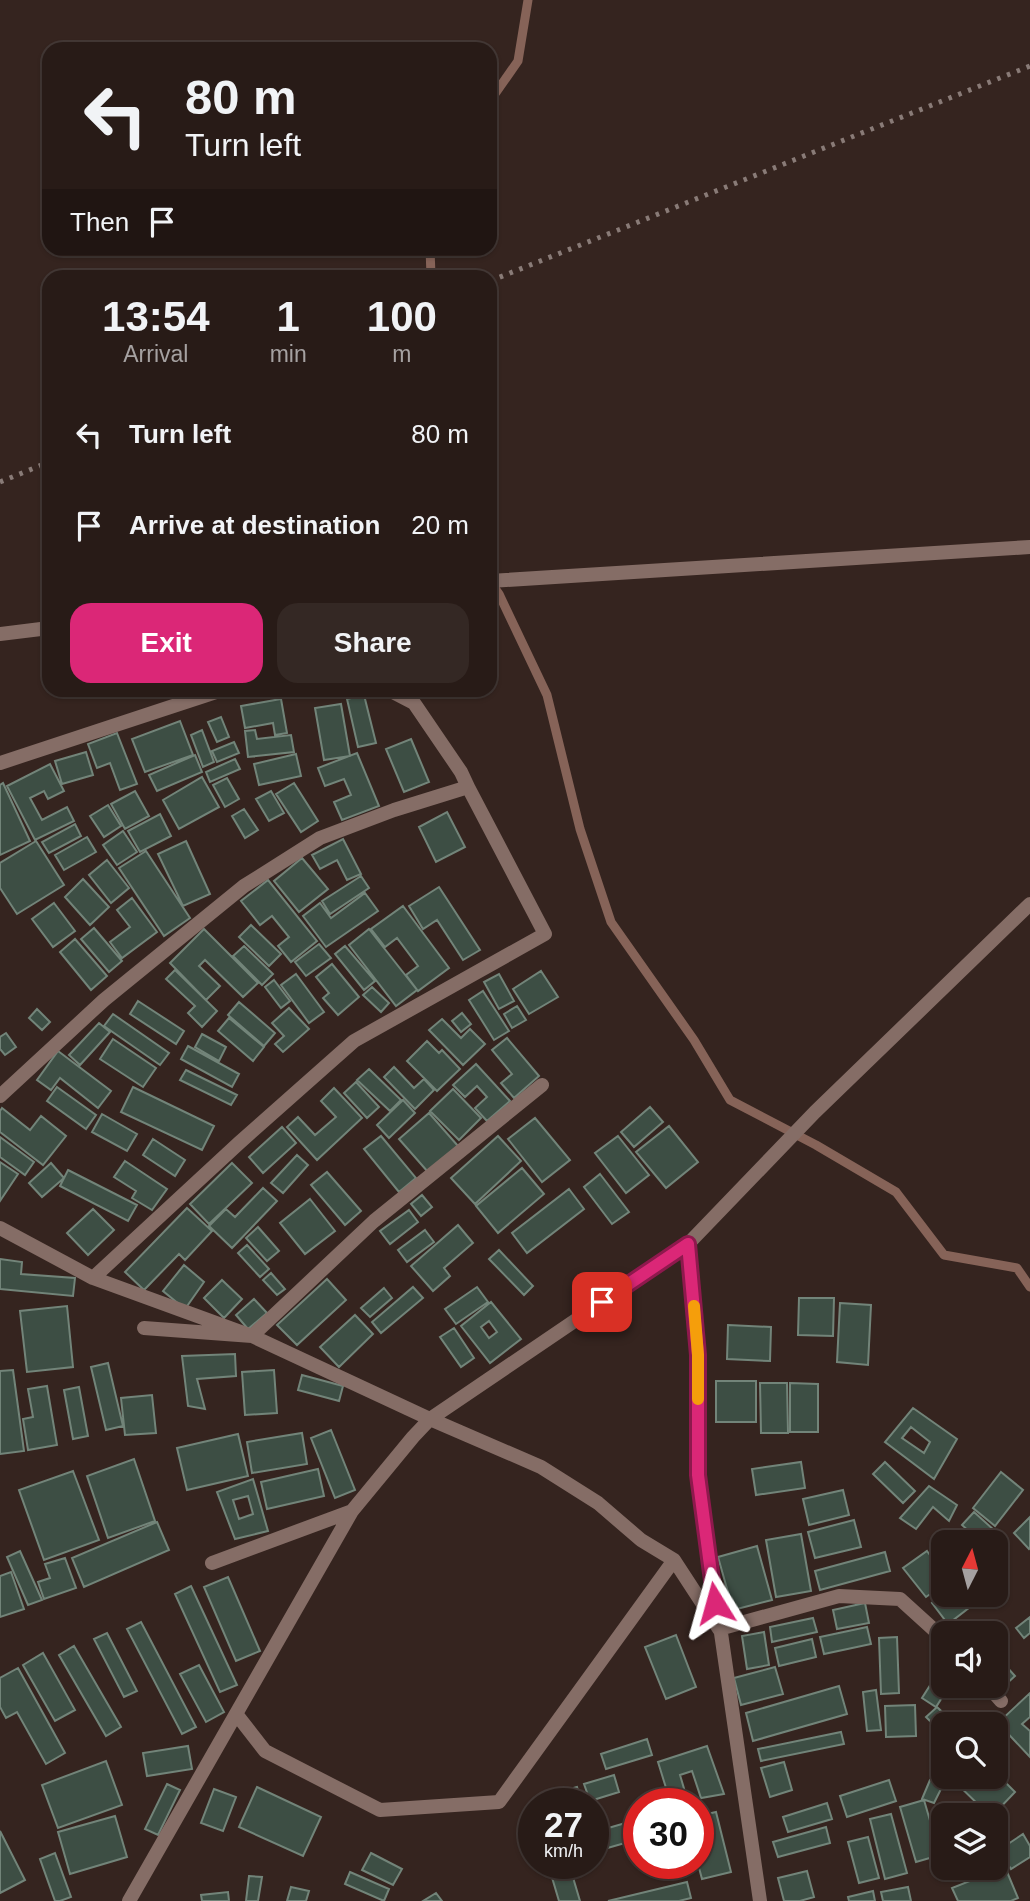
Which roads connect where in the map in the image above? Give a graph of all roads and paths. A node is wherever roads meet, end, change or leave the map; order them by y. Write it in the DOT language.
graph roads {
  1 [pos="1030,547"];
  2 [pos="497,580"];
  3 [pos="42,629"];
  4 [pos="0,634"];
  5 [pos="201,697"];
  6 [pos="401,697"];
  7 [pos="0,763"];
  8 [pos="468,787"];
  9 [pos="1030,904"];
  10 [pos="542,1086"];
  11 [pos="0,1096"];
  12 [pos="0,1228"];
  13 [pos="688,1244"];
  14 [pos="93,1278"];
  15 [pos="144,1328"];
  16 [pos="252,1336"];
  17 [pos="430,1419"];
  18 [pos="352,1511"];
  19 [pos="674,1560"];
  20 [pos="212,1563"];
  21 [pos="931,1627"];
  22 [pos="719,1629"];
  23 [pos="998,1698"];
  24 [pos="1001,1701"];
  25 [pos="237,1715"];
  26 [pos="129,1901"];
  27 [pos="760,1901"];
  1 -- 2 [label="street"];
  3 -- 4 [label="street"];
  5 -- 7 [label="street"];
  6 -- 8 [label="street"];
  8 -- 11 [label="street"];
  8 -- 14 [label="street"];
  9 -- 13 [label="street"];
  10 -- 16 [label="street"];
  12 -- 14 [label="street"];
  13 -- 17 [label="street"];
  13 -- 22 [label="street"];
  14 -- 16 [label="street"];
  15 -- 16 [label="street"];
  16 -- 17 [label="street"];
  17 -- 18 [label="street"];
  17 -- 19 [label="street"];
  18 -- 20 [label="street"];
  18 -- 25 [label="street"];
  19 -- 22 [label="street"];
  19 -- 25 [label="street"];
  21 -- 22 [label="street"];
  22 -- 27 [label="street"];
  23 -- 24 [label="street"];
  25 -- 26 [label="street"];
}
